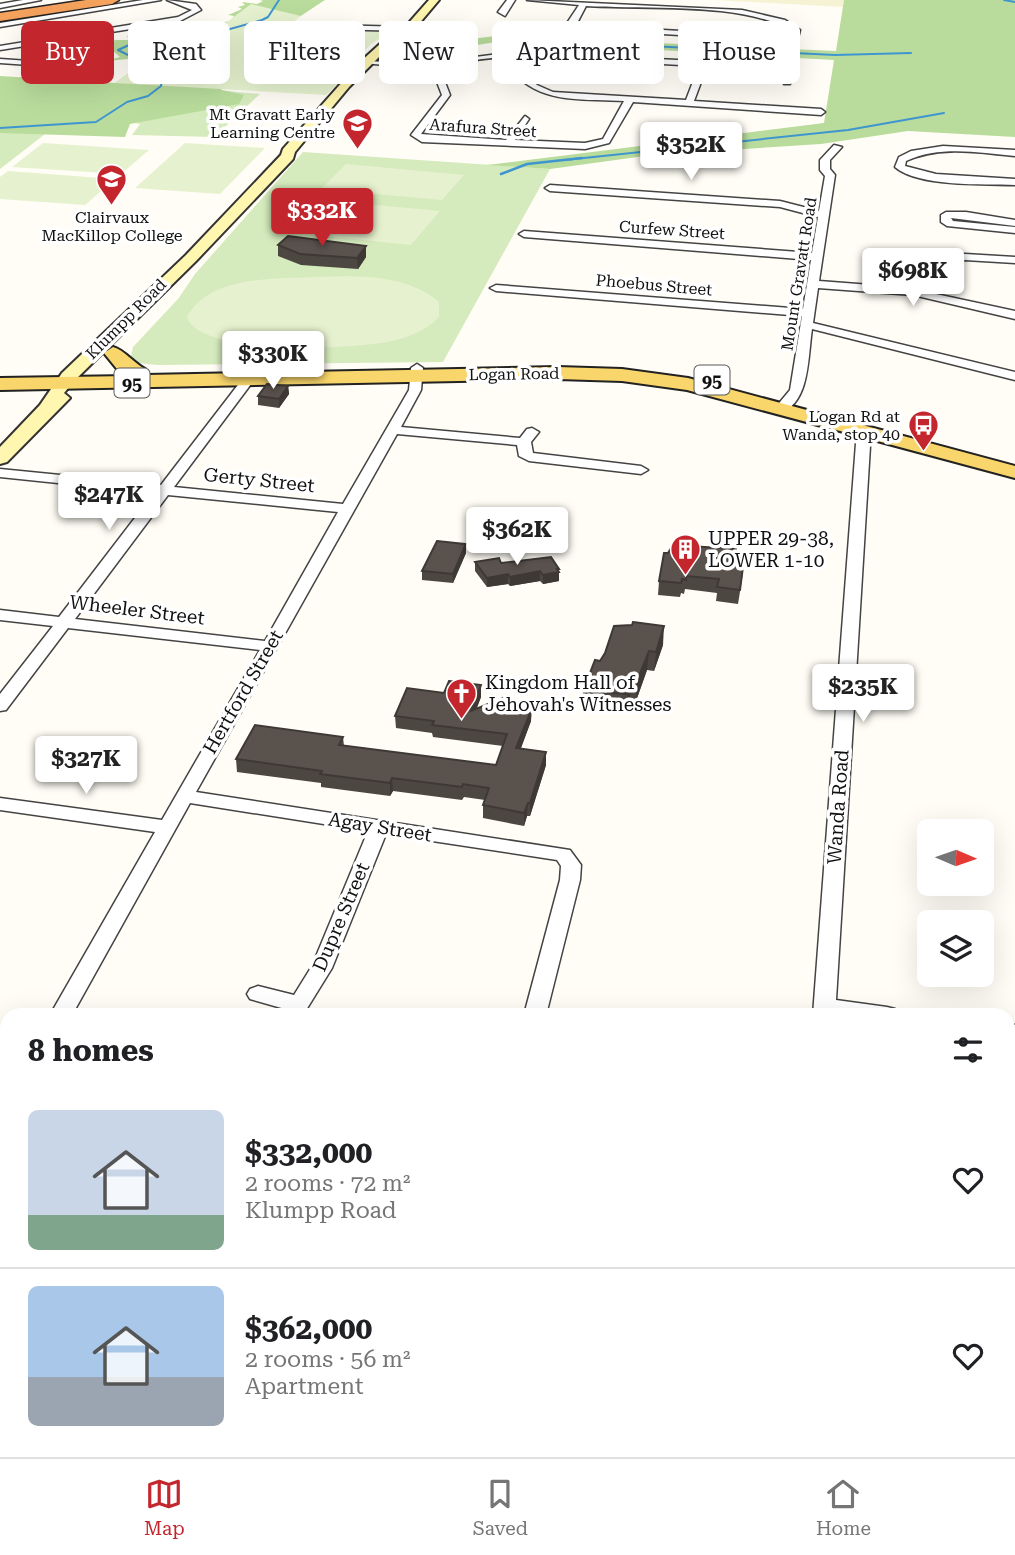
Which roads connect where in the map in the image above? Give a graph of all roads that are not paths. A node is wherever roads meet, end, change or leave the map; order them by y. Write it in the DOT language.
graph roads {
  1 [pos="37,0"];
  2 [pos="81,0"];
  3 [pos="112,0"];
  4 [pos="157,0"];
  5 [pos="171,0"];
  6 [pos="434,0"];
  7 [pos="511,0"];
  8 [pos="531,0"];
  9 [pos="584,2"];
  10 [pos="633,3"];
  11 [pos="0,6"];
  12 [pos="505,14"];
  13 [pos="0,15"];
  14 [pos="414,21"];
  15 [pos="0,24"];
  16 [pos="0,48"];
  17 [pos="379,56"];
  18 [pos="0,61"];
  19 [pos="21,62"];
  20 [pos="372,64"];
  21 [pos="379,64"];
  22 [pos="442,84"];
  23 [pos="530,84"];
  24 [pos="696,84"];
  25 [pos="629,101"];
  26 [pos="689,104"];
  27 [pos="821,112"];
  28 [pos="525,119"];
  29 [pos="509,143"];
  30 [pos="837,147"];
  31 [pos="1015,153"];
  32 [pos="1015,182"];
  33 [pos="551,188"];
  34 [pos="824,215"];
  35 [pos="1015,223"];
  36 [pos="1015,230"];
  37 [pos="524,234"];
  38 [pos="817,257"];
  39 [pos="191,258"];
  40 [pos="1015,260"];
  41 [pos="814,284"];
  42 [pos="496,288"];
  43 [pos="913,292"];
  44 [pos="1015,315"];
  45 [pos="809,319"];
  46 [pos="114,353"];
  47 [pos="417,372"];
  48 [pos="138,373"];
  49 [pos="0,375"];
  50 [pos="1015,376"];
  51 [pos="75,379"];
  52 [pos="248,380"];
  53 [pos="0,384"];
  54 [pos="786,404"];
  55 [pos="392,430"];
  56 [pos="864,430"];
  57 [pos="0,458"];
  58 [pos="1015,461"];
  59 [pos="642,470"];
  60 [pos="1015,472"];
  61 [pos="0,473"];
  62 [pos="164,490"];
  63 [pos="347,509"];
  64 [pos="0,615"];
  65 [pos="63,622"];
  66 [pos="269,646"];
  67 [pos="0,706"];
  68 [pos="184,796"];
  69 [pos="0,804"];
  70 [pos="166,827"];
  71 [pos="379,827"];
  72 [pos="258,994"];
  73 [pos="65,1008"];
  74 [pos="290,1008"];
  75 [pos="296,1008"];
  76 [pos="537,1008"];
  77 [pos="824,1008"];
  1 -- 11 [label="street"];
  2 -- 13 [label="highway"];
  3 -- 13 [label="highway"];
  4 -- 15 [label="street"];
  5 -- 16 [label="street"];
  6 -- 14 [label="main road, Klumpp Road"];
  7 -- 12 [label="street"];
  8 -- 9 [label="street"];
  9 -- 10 [label="street"];
  9 -- 10 [label="street"];
  17 -- 20 [label="main road, Klumpp Road"];
  18 -- 19 [label="street"];
  20 -- 21 [label="street"];
  20 -- 39 [label="main road, Klumpp Road"];
  22 -- 29 [label="street, Arafura Street"];
  23 -- 25 [label="street"];
  24 -- 26 [label="street"];
  25 -- 26 [label="street"];
  25 -- 29 [label="street, Arafura Street"];
  26 -- 27 [label="street"];
  28 -- 29 [label="street"];
  30 -- 34 [label="street, Mount Gravatt Road"];
  31 -- 32 [label="street"];
  33 -- 34 [label="street"];
  34 -- 38 [label="street, Mount Gravatt Road"];
  35 -- 36 [label="street"];
  37 -- 38 [label="street, Curfew Street"];
  38 -- 41 [label="street, Mount Gravatt Road"];
  39 -- 46 [label="main road, Klumpp Road"];
  39 -- 51 [label="main road, Klumpp Road"];
  40 -- 43 [label="street"];
  41 -- 43 [label="street"];
  41 -- 45 [label="street, Mount Gravatt Road"];
  42 -- 45 [label="street, Phoebus Street"];
  43 -- 44 [label="street"];
  45 -- 50 [label="street, Phoebus Street"];
  45 -- 54 [label="street, Mount Gravatt Road"];
  46 -- 48 [label="main road"];
  46 -- 51 [label="main road, Klumpp Road"];
  47 -- 48 [label="main road, Logan Road / 95"];
  47 -- 52 [label="main road, Logan Road / 95"];
  47 -- 54 [label="main road, Logan Road / 95"];
  47 -- 55 [label="street, Hertford Street"];
  48 -- 51 [label="main road, Logan Road / 95"];
  49 -- 51 [label="main road, Logan Road / 95"];
  51 -- 52 [label="main road, Logan Road / 95"];
  51 -- 53 [label="main road, Logan Road / 95"];
  51 -- 57 [label="main road"];
  52 -- 62 [label="street"];
  54 -- 56 [label="main road, Logan Road / 95"];
  54 -- 58 [label="main road, Logan Road / 95"];
  55 -- 59 [label="street"];
  55 -- 63 [label="street, Hertford Street"];
  56 -- 60 [label="main road, Logan Road / 95"];
  56 -- 77 [label="street, Wanda Road"];
  61 -- 62 [label="street, Gerty Street"];
  62 -- 63 [label="street, Gerty Street"];
  62 -- 65 [label="street"];
  63 -- 66 [label="street, Hertford Street"];
  64 -- 65 [label="street, Wheeler Street"];
  65 -- 66 [label="street, Wheeler Street"];
  65 -- 67 [label="street"];
  66 -- 68 [label="street, Hertford Street"];
  68 -- 70 [label="street, Hertford Street"];
  68 -- 71 [label="street, Agay Street"];
  69 -- 70 [label="street"];
  70 -- 73 [label="street, Hertford Street"];
  71 -- 75 [label="street, Dupre Street"];
  71 -- 76 [label="street, Agay Street"];
  72 -- 74 [label="street, Dupre Street"];
}
